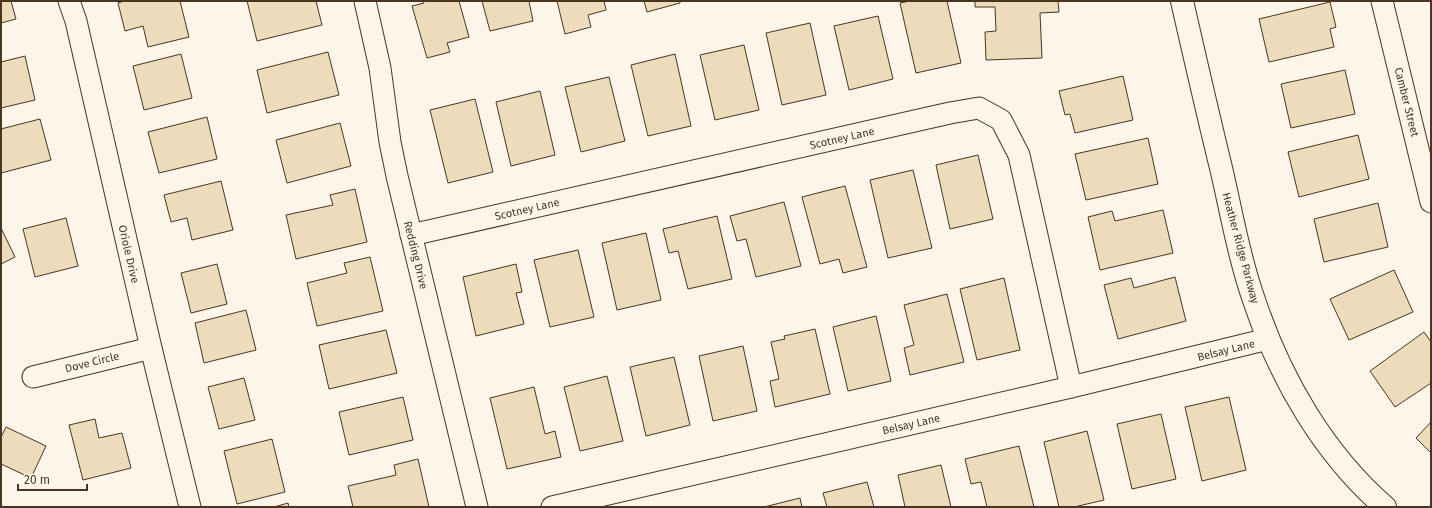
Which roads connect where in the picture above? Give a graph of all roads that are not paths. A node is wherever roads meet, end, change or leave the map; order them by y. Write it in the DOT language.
graph roads {
  1 [pos="69,1"];
  2 [pos="364,1"];
  3 [pos="1182,1"];
  4 [pos="1382,1"];
  5 [pos="1431,202"];
  6 [pos="411,236"];
  7 [pos="1268,339"];
  8 [pos="151,348"];
  9 [pos="33,377"];
  10 [pos="1071,388"];
  11 [pos="190,507"];
  12 [pos="477,507"];
  13 [pos="552,507"];
  14 [pos="1385,507"];
  1 -- 8 [label="street, Oriole Drive"];
  2 -- 6 [label="street, Redding Drive"];
  3 -- 7 [label="street, Heather Ridge Parkway"];
  4 -- 5 [label="street, Camber Street"];
  6 -- 10 [label="street, Scotney Lane"];
  6 -- 12 [label="street, Redding Drive"];
  7 -- 10 [label="street, Belsay Lane"];
  7 -- 14 [label="street, Heather Ridge Parkway"];
  8 -- 9 [label="street, Dove Circle"];
  8 -- 11 [label="street, Oriole Drive"];
  10 -- 13 [label="street, Belsay Lane"];
}
